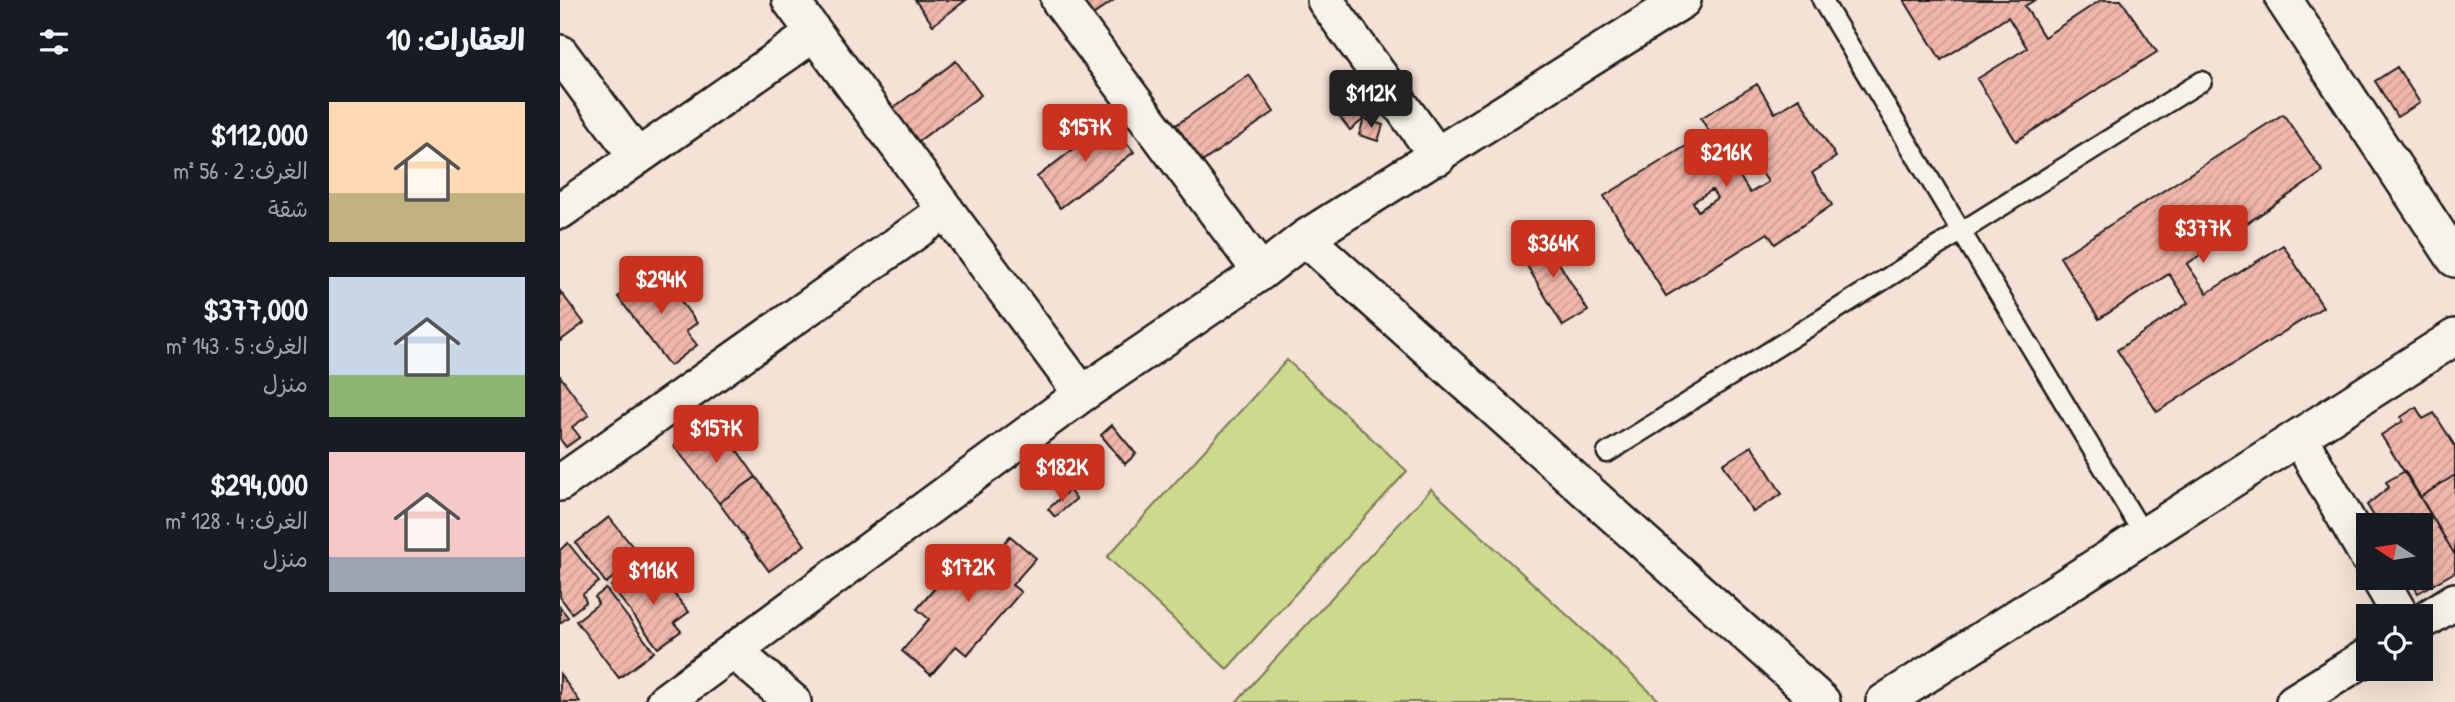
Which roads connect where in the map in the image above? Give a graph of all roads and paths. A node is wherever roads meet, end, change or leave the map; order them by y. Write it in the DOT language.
graph roads {
  1 [pos="790,0"];
  2 [pos="1059,0"];
  3 [pos="1325,0"];
  4 [pos="1682,0"];
  5 [pos="1822,0"];
  6 [pos="2284,0"];
  7 [pos="815,33"];
  8 [pos="560,53"];
  9 [pos="2202,81"];
  10 [pos="1438,157"];
  11 [pos="637,158"];
  12 [pos="946,210"];
  13 [pos="560,211"];
  14 [pos="1960,234"];
  15 [pos="1305,239"];
  16 [pos="2455,259"];
  17 [pos="1261,272"];
  18 [pos="2455,337"];
  19 [pos="1082,394"];
  20 [pos="2299,438"];
  21 [pos="1607,453"];
  22 [pos="560,483"];
  23 [pos="2356,536"];
  24 [pos="2145,537"];
  25 [pos="2455,601"];
  26 [pos="2433,615"];
  27 [pos="734,651"];
  28 [pos="2356,663"];
  29 [pos="664,702"];
  30 [pos="793,702"];
  31 [pos="1822,702"];
  32 [pos="1884,702"];
  33 [pos="2294,702"];
  1 -- 7 [label="street"];
  2 -- 17 [label="street"];
  3 -- 10 [label="street"];
  4 -- 10 [label="street"];
  5 -- 14 [label="lane"];
  6 -- 16 [label="street"];
  7 -- 11 [label="street"];
  7 -- 12 [label="street"];
  8 -- 11 [label="street"];
  9 -- 14 [label="lane"];
  10 -- 15 [label="street"];
  11 -- 13 [label="street"];
  12 -- 19 [label="street"];
  12 -- 22 [label="street"];
  14 -- 21 [label="lane"];
  14 -- 24 [label="lane"];
  15 -- 17 [label="street"];
  15 -- 31 [label="street"];
  17 -- 19 [label="street"];
  18 -- 20 [label="street"];
  19 -- 27 [label="street"];
  20 -- 23 [label="street"];
  20 -- 24 [label="street"];
  24 -- 32 [label="street"];
  25 -- 26 [label="street"];
  27 -- 29 [label="street"];
  27 -- 30 [label="street"];
  28 -- 33 [label="street"];
}
